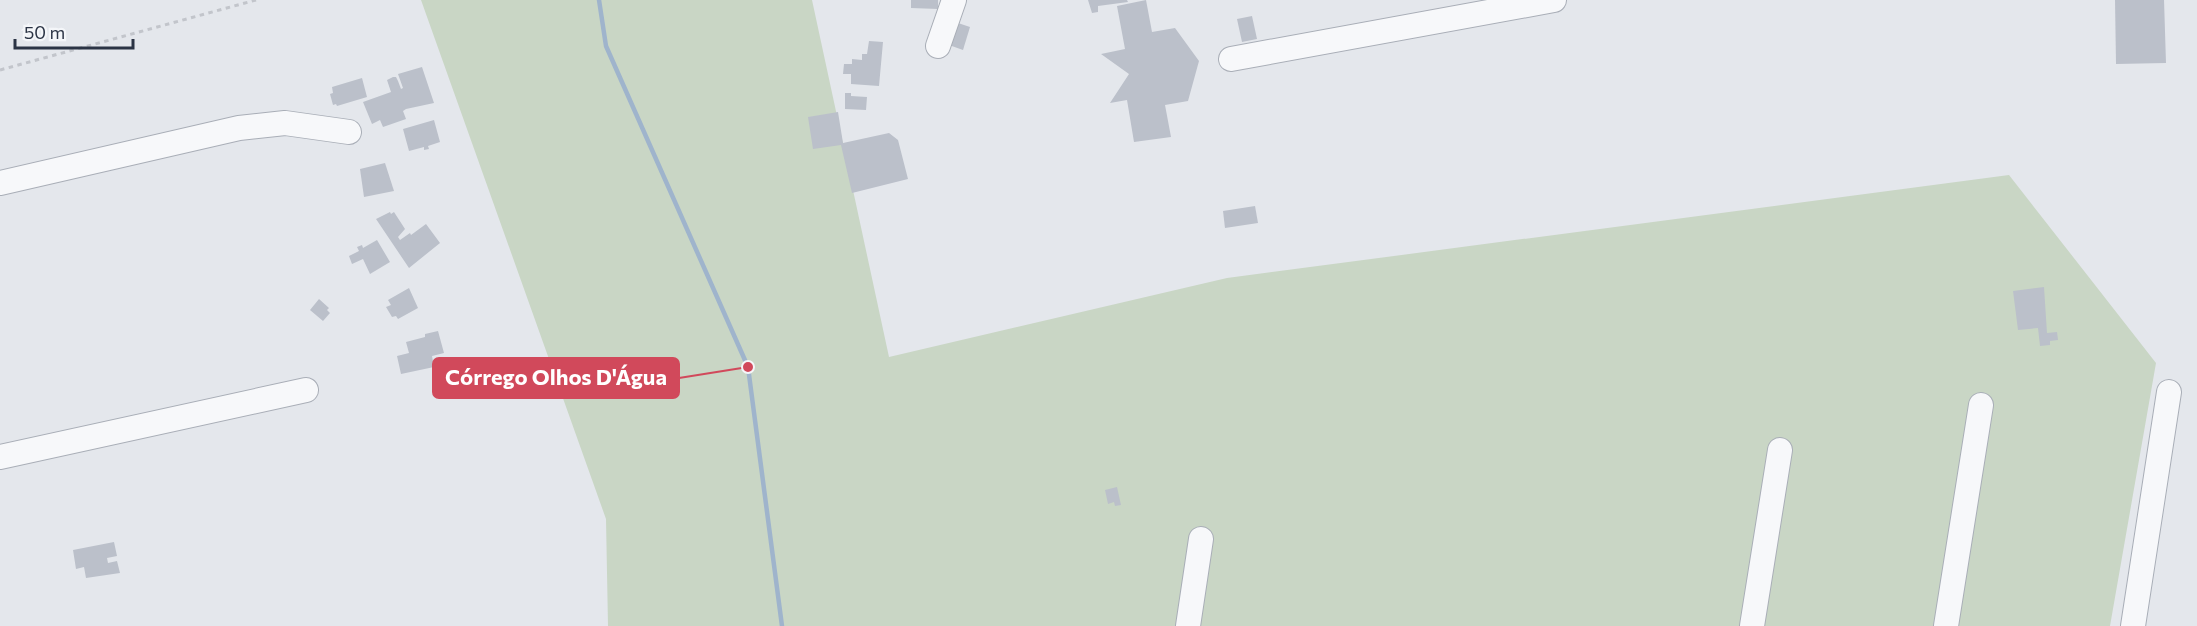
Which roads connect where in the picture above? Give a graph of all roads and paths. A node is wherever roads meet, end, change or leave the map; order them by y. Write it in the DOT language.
graph roads {
  1 [pos="256,0"];
  2 [pos="954,0"];
  3 [pos="1554,0"];
  4 [pos="938,46"];
  5 [pos="1231,59"];
  6 [pos="0,69"];
  7 [pos="349,132"];
  8 [pos="0,183"];
  9 [pos="306,390"];
  10 [pos="2169,392"];
  11 [pos="1981,405"];
  12 [pos="1780,450"];
  13 [pos="0,457"];
  14 [pos="1201,539"];
  15 [pos="1188,626"];
  16 [pos="1752,626"];
  17 [pos="1946,626"];
  18 [pos="2133,626"];
  1 -- 6 [label="path"];
  2 -- 4 [label="street"];
  3 -- 5 [label="street"];
  7 -- 8 [label="street"];
  9 -- 13 [label="street"];
  10 -- 18 [label="street"];
  11 -- 17 [label="street"];
  12 -- 16 [label="street"];
  14 -- 15 [label="street"];
}
